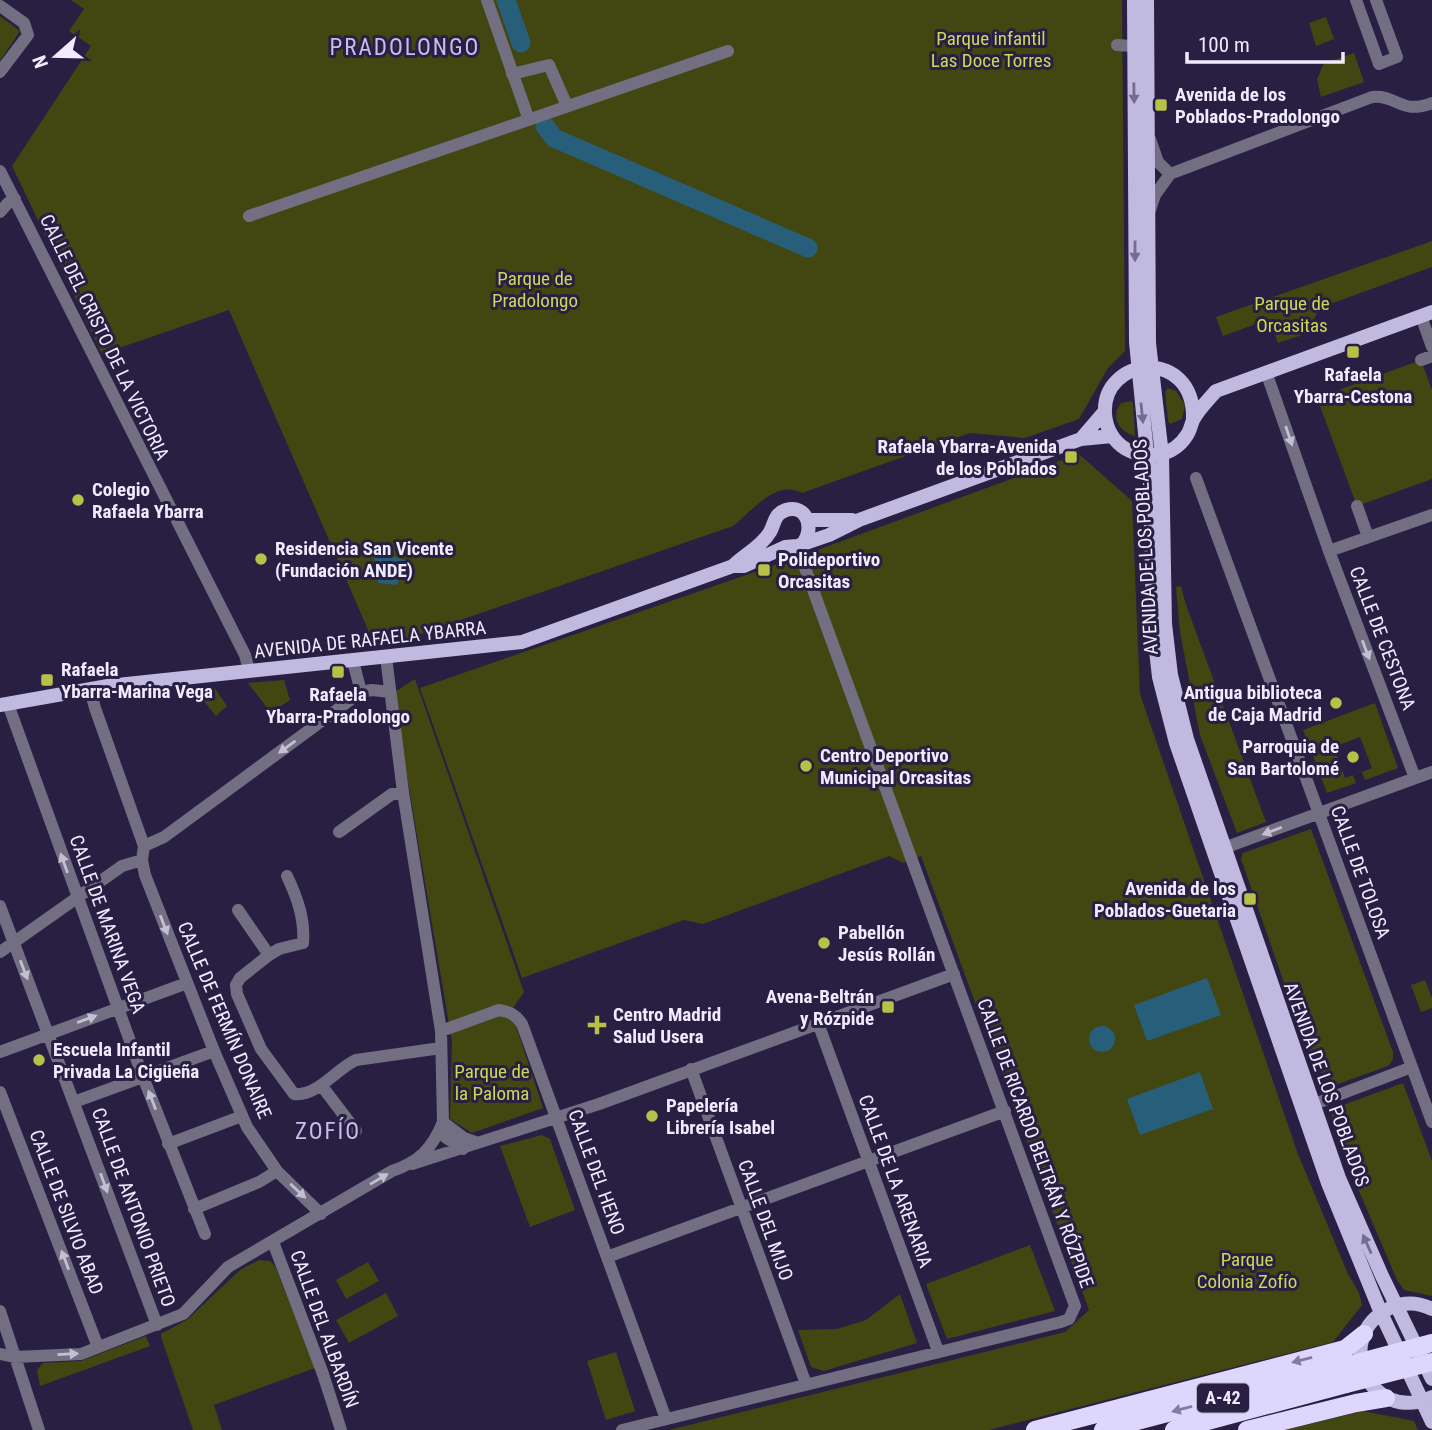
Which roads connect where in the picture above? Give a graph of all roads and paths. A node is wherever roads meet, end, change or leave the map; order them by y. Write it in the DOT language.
graph roads {
  1 [pos="487,0"];
  2 [pos="1133,0"];
  3 [pos="1147,0"];
  4 [pos="1356,0"];
  5 [pos="1376,0"];
  6 [pos="0,6"];
  7 [pos="1118,45"];
  8 [pos="1133,46"];
  9 [pos="728,51"];
  10 [pos="0,72"];
  11 [pos="512,74"];
  12 [pos="1432,103"];
  13 [pos="567,106"];
  14 [pos="529,120"];
  15 [pos="1148,131"];
  16 [pos="1167,171"];
  17 [pos="1,174"];
  18 [pos="1148,174"];
  19 [pos="1135,183"];
  20 [pos="15,199"];
  21 [pos="0,212"];
  22 [pos="1149,213"];
  23 [pos="249,216"];
  24 [pos="1426,314"];
  25 [pos="1432,347"];
  26 [pos="1153,367"];
  27 [pos="1137,369"];
  28 [pos="1266,372"];
  29 [pos="1183,382"];
  30 [pos="1216,391"];
  31 [pos="1105,411"];
  32 [pos="1193,419"];
  33 [pos="1112,436"];
  34 [pos="1081,439"];
  35 [pos="1154,456"];
  36 [pos="1196,478"];
  37 [pos="1357,506"];
  38 [pos="1432,515"];
  39 [pos="808,520"];
  40 [pos="859,520"];
  41 [pos="772,530"];
  42 [pos="1368,537"];
  43 [pos="795,545"];
  44 [pos="1329,551"];
  45 [pos="733,566"];
  46 [pos="386,657"];
  47 [pos="353,661"];
  48 [pos="249,670"];
  49 [pos="90,689"];
  50 [pos="361,692"];
  51 [pos="390,692"];
  52 [pos="4,705"];
  53 [pos="392,713"];
  54 [pos="1432,772"];
  55 [pos="1415,778"];
  56 [pos="402,792"];
  57 [pos="1319,813"];
  58 [pos="339,832"];
  59 [pos="144,846"];
  60 [pos="1220,854"];
  61 [pos="142,860"];
  62 [pos="287,876"];
  63 [pos="77,898"];
  64 [pos="0,906"];
  65 [pos="238,910"];
  66 [pos="14,942"];
  67 [pos="0,952"];
  68 [pos="269,955"];
  69 [pos="954,974"];
  70 [pos="187,983"];
  71 [pos="119,1008"];
  72 [pos="818,1023"];
  73 [pos="441,1031"];
  74 [pos="48,1034"];
  75 [pos="441,1048"];
  76 [pos="214,1051"];
  77 [pos="0,1052"];
  78 [pos="1412,1067"];
  79 [pos="691,1069"];
  80 [pos="143,1077"];
  81 [pos="321,1085"];
  82 [pos="0,1092"];
  83 [pos="74,1102"];
  84 [pos="1312,1105"];
  85 [pos="1005,1111"];
  86 [pos="242,1116"];
  87 [pos="557,1119"];
  88 [pos="443,1122"];
  89 [pos="1432,1122"];
  90 [pos="356,1131"];
  91 [pos="475,1142"];
  92 [pos="168,1144"];
  93 [pos="463,1149"];
  94 [pos="869,1161"];
  95 [pos="412,1164"];
  96 [pos="277,1171"];
  97 [pos="741,1208"];
  98 [pos="194,1209"];
  99 [pos="321,1214"];
  100 [pos="205,1234"];
  101 [pos="273,1242"];
  102 [pos="607,1257"];
  103 [pos="1396,1305"];
  104 [pos="1432,1309"];
  105 [pos="0,1311"];
  106 [pos="1381,1313"];
  107 [pos="157,1325"];
  108 [pos="1364,1334"];
  109 [pos="1432,1343"];
  110 [pos="98,1347"];
  111 [pos="938,1351"];
  112 [pos="0,1353"];
  113 [pos="15,1357"];
  114 [pos="1432,1362"];
  115 [pos="1344,1375"];
  116 [pos="1432,1380"];
  117 [pos="806,1384"];
  118 [pos="1386,1398"];
  119 [pos="1427,1399"];
  120 [pos="666,1419"];
  121 [pos="1432,1422"];
  122 [pos="39,1430"];
  123 [pos="341,1430"];
  124 [pos="622,1430"];
  125 [pos="1035,1430"];
  126 [pos="1103,1430"];
  127 [pos="1174,1430"];
  128 [pos="1247,1430"];
  1 -- 11 [label="street"];
  2 -- 8 [label="main road, AVENIDA DE LOS POBLADOS"];
  3 -- 15 [label="main road, AVENIDA DE LOS POBLADOS"];
  4 -- 5 [label="street"];
  6 -- 10 [label="street"];
  7 -- 8 [label="street"];
  8 -- 19 [label="main road, AVENIDA DE LOS POBLADOS, one-way"];
  9 -- 13 [label="street"];
  11 -- 13 [label="street"];
  11 -- 14 [label="street"];
  12 -- 16 [label="street"];
  13 -- 14 [label="street"];
  14 -- 23 [label="street"];
  15 -- 16 [label="street"];
  15 -- 18 [label="main road, AVENIDA DE LOS POBLADOS"];
  16 -- 18 [label="street"];
  16 -- 22 [label="street"];
  17 -- 20 [label="street, CALLE DEL CRISTO DE LA VICTORIA"];
  18 -- 19 [label="street"];
  18 -- 22 [label="main road, AVENIDA DE LOS POBLADOS"];
  19 -- 27 [label="main road, AVENIDA DE LOS POBLADOS, one-way"];
  20 -- 21 [label="street"];
  20 -- 48 [label="street, CALLE DEL CRISTO DE LA VICTORIA"];
  22 -- 26 [label="main road, AVENIDA DE LOS POBLADOS"];
  24 -- 25 [label="street"];
  24 -- 28 [label="main road"];
  26 -- 27 [label="main road"];
  26 -- 29 [label="main road"];
  26 -- 35 [label="main road, AVENIDA DE LOS POBLADOS"];
  27 -- 31 [label="main road, AVENIDA DE RAFAELA YBARRA"];
  27 -- 35 [label="main road, AVENIDA DE LOS POBLADOS, one-way"];
  28 -- 30 [label="main road"];
  28 -- 44 [label="street, CALLE DE CESTONA, one-way"];
  29 -- 30 [label="main road"];
  29 -- 32 [label="main road"];
  30 -- 32 [label="main road"];
  31 -- 33 [label="main road"];
  31 -- 34 [label="main road, AVENIDA DE RAFAELA YBARRA"];
  32 -- 35 [label="main road"];
  33 -- 34 [label="main road, AVENIDA DE RAFAELA YBARRA"];
  33 -- 35 [label="main road"];
  34 -- 40 [label="main road, AVENIDA DE RAFAELA YBARRA"];
  35 -- 60 [label="main road, AVENIDA DE LOS POBLADOS"];
  36 -- 57 [label="street, CALLE DE TOLOSA"];
  37 -- 42 [label="street"];
  38 -- 42 [label="street, CALLE DE CESTONA"];
  39 -- 40 [label="main road, AVENIDA DE RAFAELA YBARRA"];
  39 -- 41 [label="main road, AVENIDA DE RAFAELA YBARRA"];
  39 -- 43 [label="main road"];
  40 -- 43 [label="main road, AVENIDA DE RAFAELA YBARRA"];
  41 -- 43 [label="main road"];
  41 -- 45 [label="main road, AVENIDA DE RAFAELA YBARRA"];
  42 -- 44 [label="street, CALLE DE CESTONA"];
  43 -- 45 [label="main road, AVENIDA DE RAFAELA YBARRA"];
  43 -- 69 [label="street, CALLE DE RICARDO BELTRÁN Y RÓZPIDE"];
  44 -- 55 [label="street, CALLE DE CESTONA, one-way"];
  45 -- 46 [label="main road, AVENIDA DE RAFAELA YBARRA"];
  46 -- 47 [label="main road, AVENIDA DE RAFAELA YBARRA"];
  46 -- 51 [label="street"];
  47 -- 48 [label="main road, AVENIDA DE RAFAELA YBARRA"];
  47 -- 50 [label="street"];
  48 -- 49 [label="main road, AVENIDA DE RAFAELA YBARRA"];
  49 -- 52 [label="main road, AVENIDA DE RAFAELA YBARRA"];
  49 -- 59 [label="street"];
  50 -- 51 [label="street"];
  50 -- 53 [label="street"];
  50 -- 59 [label="street, one-way"];
  51 -- 53 [label="street"];
  63 -- 52 [label="street, CALLE DE MARINA VEGA, one-way"];
  53 -- 56 [label="street"];
  54 -- 55 [label="street"];
  55 -- 57 [label="street"];
  56 -- 58 [label="street"];
  56 -- 73 [label="street"];
  57 -- 60 [label="street, one-way"];
  57 -- 78 [label="street, CALLE DE TOLOSA"];
  59 -- 61 [label="street"];
  60 -- 84 [label="main road, AVENIDA DE LOS POBLADOS"];
  60 -- 106 [label="main road, AVENIDA DE LOS POBLADOS"];
  61 -- 63 [label="street"];
  61 -- 70 [label="street, CALLE DE FERMÍN DONAIRE, one-way"];
  62 -- 68 [label="street"];
  63 -- 66 [label="street"];
  63 -- 71 [label="street, CALLE DE MARINA VEGA"];
  64 -- 66 [label="street, CALLE DE ANTONIO PRIETO"];
  65 -- 68 [label="street"];
  66 -- 67 [label="street"];
  66 -- 74 [label="street, CALLE DE ANTONIO PRIETO, one-way"];
  68 -- 81 [label="street"];
  69 -- 72 [label="street"];
  69 -- 85 [label="street, CALLE DE RICARDO BELTRÁN Y RÓZPIDE"];
  70 -- 71 [label="street"];
  70 -- 76 [label="street, CALLE DE FERMÍN DONAIRE"];
  74 -- 71 [label="street, one-way"];
  71 -- 80 [label="street, CALLE DE MARINA VEGA"];
  72 -- 79 [label="street"];
  72 -- 94 [label="street, CALLE DE LA ARENARIA"];
  73 -- 75 [label="street"];
  73 -- 87 [label="street, CALLE DEL HENO"];
  74 -- 77 [label="street"];
  74 -- 83 [label="street, CALLE DE ANTONIO PRIETO"];
  75 -- 81 [label="street"];
  75 -- 88 [label="street"];
  76 -- 80 [label="street"];
  76 -- 86 [label="street, CALLE DE FERMÍN DONAIRE"];
  78 -- 84 [label="street"];
  78 -- 89 [label="street, CALLE DE TOLOSA"];
  79 -- 87 [label="street"];
  79 -- 97 [label="street, CALLE DEL MIJO"];
  80 -- 83 [label="street"];
  92 -- 80 [label="street, CALLE DE MARINA VEGA, one-way"];
  81 -- 90 [label="street"];
  110 -- 82 [label="street, CALLE DE SILVIO ABAD, one-way"];
  83 -- 107 [label="street, CALLE DE ANTONIO PRIETO, one-way"];
  103 -- 84 [label="main road, AVENIDA DE LOS POBLADOS, one-way"];
  85 -- 94 [label="street"];
  85 -- 111 [label="street, CALLE DE RICARDO BELTRÁN Y RÓZPIDE"];
  86 -- 92 [label="street"];
  86 -- 96 [label="street, CALLE DE FERMÍN DONAIRE"];
  87 -- 91 [label="street"];
  87 -- 102 [label="street, CALLE DEL HENO"];
  88 -- 91 [label="street"];
  88 -- 93 [label="street"];
  88 -- 95 [label="street"];
  91 -- 93 [label="street"];
  92 -- 98 [label="street, CALLE DE MARINA VEGA"];
  93 -- 95 [label="street"];
  94 -- 97 [label="street"];
  94 -- 111 [label="street, CALLE DE LA ARENARIA"];
  99 -- 95 [label="street, one-way"];
  96 -- 98 [label="street"];
  96 -- 99 [label="street, CALLE DE FERMÍN DONAIRE, one-way"];
  97 -- 102 [label="street"];
  97 -- 117 [label="street, CALLE DEL MIJO"];
  98 -- 100 [label="street, CALLE DE MARINA VEGA"];
  99 -- 101 [label="street"];
  101 -- 107 [label="street"];
  101 -- 123 [label="street, CALLE DEL ALBARDÍN"];
  102 -- 120 [label="street, CALLE DEL HENO"];
  103 -- 104 [label="main road"];
  103 -- 106 [label="main road"];
  103 -- 116 [label="main road, AVENIDA DE LOS POBLADOS"];
  105 -- 113 [label="street"];
  106 -- 108 [label="main road"];
  106 -- 119 [label="main road, AVENIDA DE LOS POBLADOS"];
  107 -- 110 [label="street"];
  108 -- 118 [label="main road"];
  108 -- 125 [label="highway, one-way"];
  109 -- 115 [label="highway, A-42, bridge"];
  113 -- 110 [label="street, one-way"];
  111 -- 117 [label="street, CALLE DE RICARDO BELTRÁN Y RÓZPIDE"];
  112 -- 113 [label="street"];
  113 -- 122 [label="street"];
  114 -- 115 [label="highway, A-42, bridge"];
  115 -- 126 [label="highway, A-42, one-way"];
  115 -- 127 [label="highway, A-42"];
  117 -- 120 [label="street, CALLE DE RICARDO BELTRÁN Y RÓZPIDE"];
  118 -- 119 [label="main road"];
  118 -- 128 [label="highway"];
  119 -- 121 [label="main road, AVENIDA DE LOS POBLADOS"];
  120 -- 124 [label="street, CALLE DE RICARDO BELTRÁN Y RÓZPIDE"];
}
